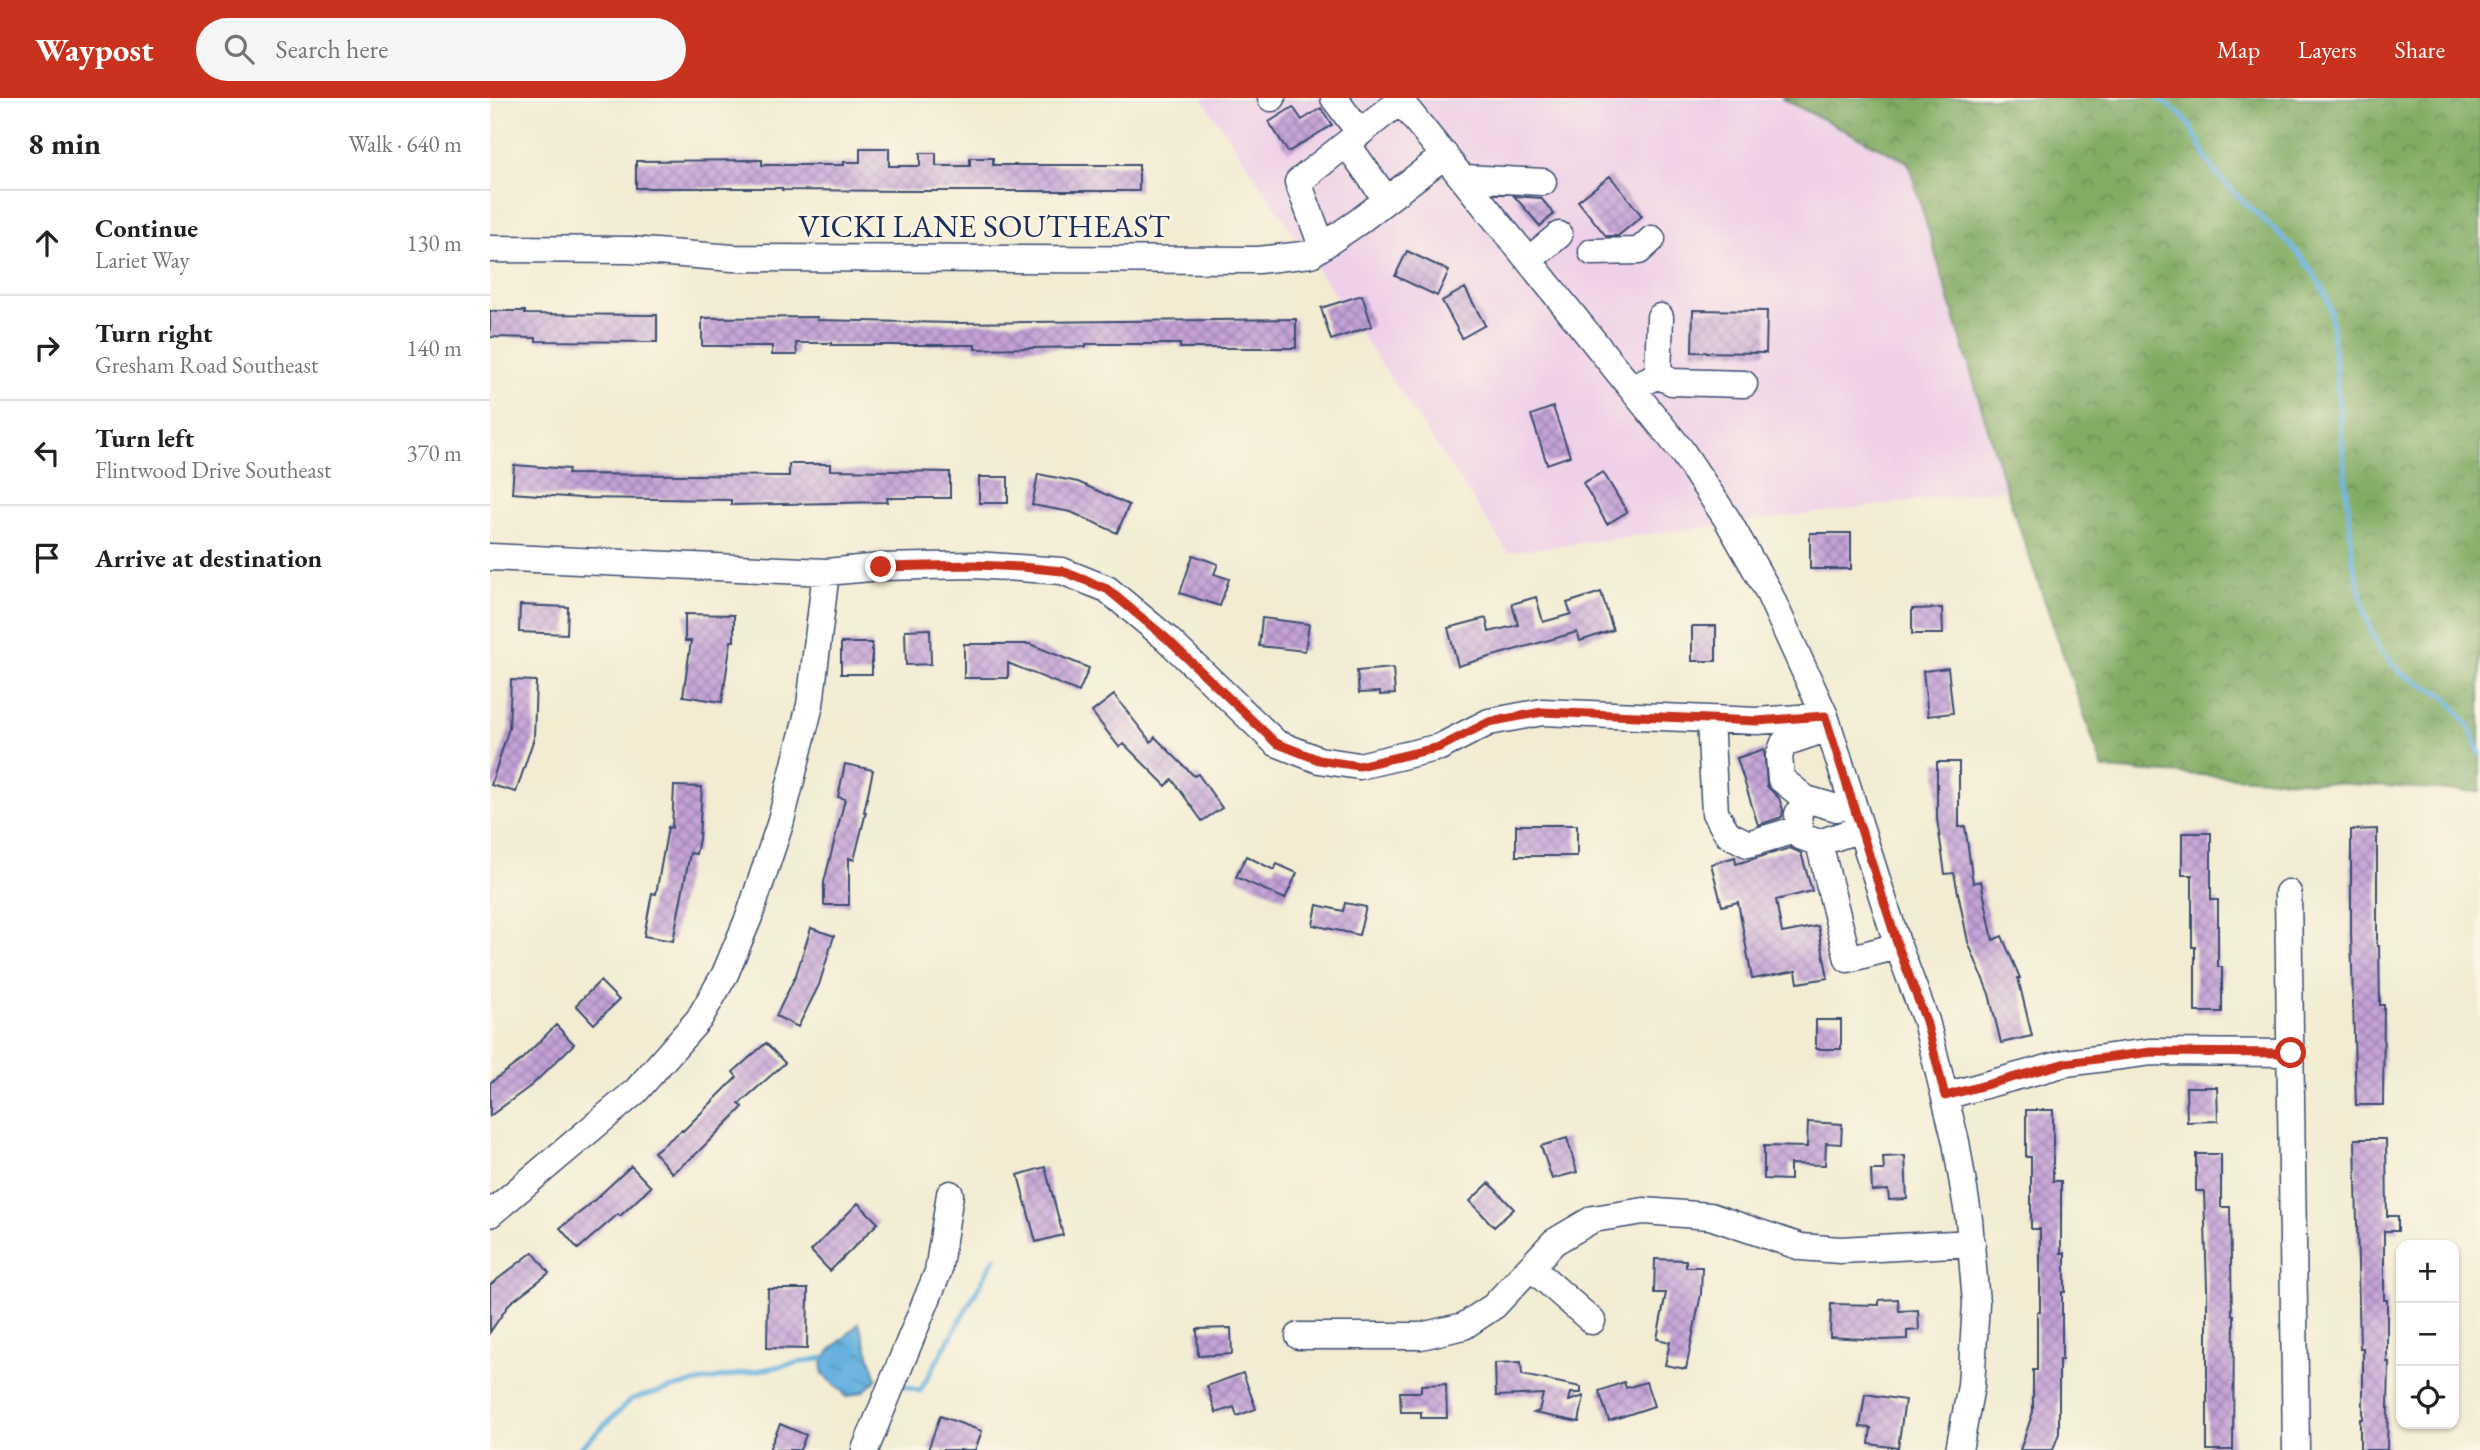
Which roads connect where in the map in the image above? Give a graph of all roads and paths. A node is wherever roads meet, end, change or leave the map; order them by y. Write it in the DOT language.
graph roads {
  1 [pos="1334,98"];
  2 [pos="1399,99"];
  3 [pos="1353,138"];
  4 [pos="1445,155"];
  5 [pos="1464,178"];
  6 [pos="1543,182"];
  7 [pos="1387,199"];
  8 [pos="1559,235"];
  9 [pos="1652,239"];
  10 [pos="1322,246"];
  11 [pos="490,249"];
  12 [pos="1592,252"];
  13 [pos="1529,260"];
  14 [pos="1660,317"];
  15 [pos="1658,375"];
  16 [pos="1744,384"];
  17 [pos="1631,388"];
  18 [pos="490,557"];
  19 [pos="825,572"];
  20 [pos="1710,719"];
  21 [pos="1827,722"];
  22 [pos="1806,799"];
  23 [pos="1852,803"];
  24 [pos="1860,829"];
  25 [pos="1808,836"];
  26 [pos="2288,893"];
  27 [pos="1898,946"];
  28 [pos="2291,1053"];
  29 [pos="1945,1096"];
  30 [pos="950,1194"];
  31 [pos="490,1214"];
  32 [pos="1972,1243"];
  33 [pos="1532,1268"];
  34 [pos="1592,1321"];
  35 [pos="1300,1336"];
  36 [pos="865,1450"];
  37 [pos="1959,1450"];
  38 [pos="2296,1450"];
  1 -- 3 [label="street"];
  2 -- 3 [label="street"];
  2 -- 4 [label="street"];
  3 -- 7 [label="street"];
  3 -- 10 [label="street"];
  4 -- 5 [label="street"];
  4 -- 7 [label="street, VICKI LANE SOUTHEAST"];
  5 -- 6 [label="street"];
  5 -- 13 [label="street"];
  7 -- 10 [label="street, VICKI LANE SOUTHEAST"];
  8 -- 13 [label="street"];
  9 -- 12 [label="street"];
  10 -- 11 [label="street, VICKI LANE SOUTHEAST"];
  13 -- 17 [label="street"];
  14 -- 15 [label="street"];
  15 -- 16 [label="street"];
  15 -- 17 [label="street"];
  17 -- 21 [label="street"];
  18 -- 19 [label="street"];
  19 -- 20 [label="street"];
  19 -- 31 [label="street"];
  20 -- 21 [label="street"];
  20 -- 25 [label="street"];
  21 -- 22 [label="street"];
  21 -- 23 [label="street"];
  22 -- 23 [label="street"];
  22 -- 25 [label="street"];
  23 -- 24 [label="street"];
  24 -- 25 [label="street"];
  24 -- 27 [label="street"];
  25 -- 27 [label="street"];
  26 -- 28 [label="street"];
  27 -- 29 [label="street"];
  28 -- 29 [label="street"];
  28 -- 38 [label="street"];
  29 -- 32 [label="street"];
  30 -- 36 [label="street"];
  32 -- 33 [label="street"];
  32 -- 37 [label="street"];
  33 -- 34 [label="street"];
  33 -- 35 [label="street"];
}
